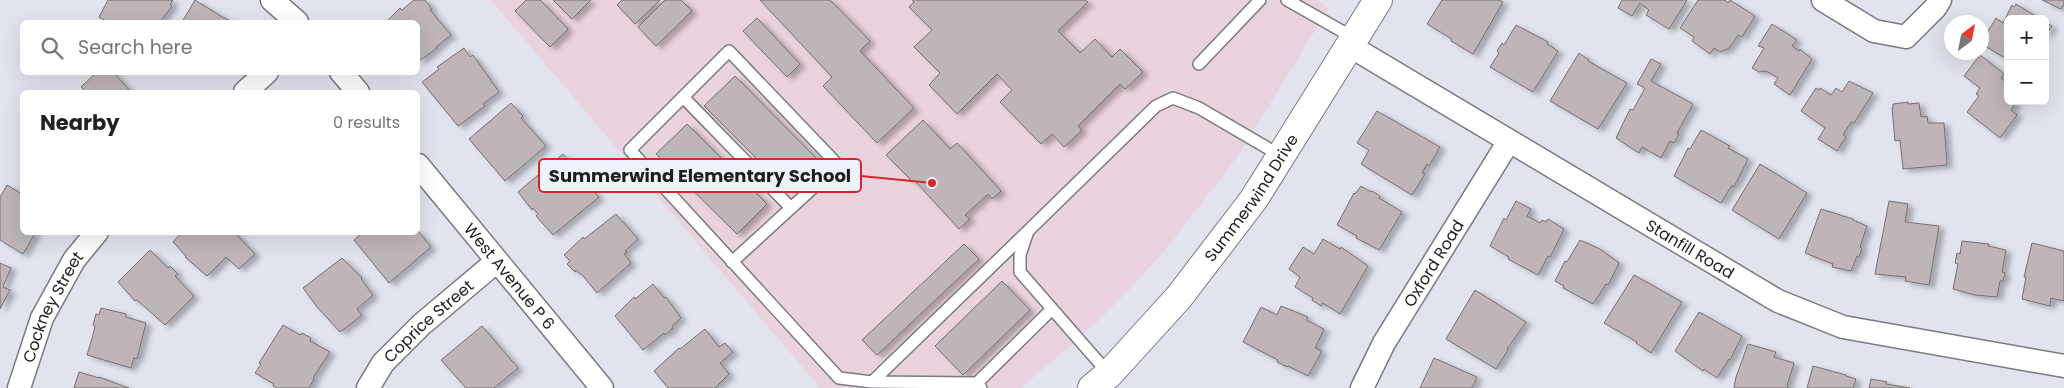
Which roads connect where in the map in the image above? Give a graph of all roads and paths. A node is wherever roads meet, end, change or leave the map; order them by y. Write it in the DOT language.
graph roads {
  1 [pos="272,0"];
  2 [pos="1260,0"];
  3 [pos="1287,0"];
  4 [pos="1378,0"];
  5 [pos="1824,0"];
  6 [pos="1940,0"];
  7 [pos="295,20"];
  8 [pos="1352,42"];
  9 [pos="1199,64"];
  10 [pos="264,75"];
  11 [pos="344,75"];
  12 [pos="247,90"];
  13 [pos="356,90"];
  14 [pos="683,97"];
  15 [pos="1509,141"];
  16 [pos="1281,156"];
  17 [pos="420,167"];
  18 [pos="791,208"];
  19 [pos="1028,231"];
  20 [pos="95,235"];
  21 [pos="497,261"];
  22 [pos="732,262"];
  23 [pos="1052,308"];
  24 [pos="2064,366"];
  25 [pos="1102,380"];
  26 [pos="872,382"];
  27 [pos="979,386"];
  28 [pos="19,388"];
  29 [pos="368,388"];
  30 [pos="602,388"];
  31 [pos="1362,388"];
  1 -- 7 [label="street"];
  2 -- 9 [label="lane"];
  3 -- 8 [label="lane"];
  4 -- 8 [label="street, Summerwind Drive"];
  5 -- 6 [label="street"];
  8 -- 15 [label="street, Stanfill Road"];
  8 -- 16 [label="street, Summerwind Drive"];
  10 -- 12 [label="street"];
  11 -- 13 [label="street"];
  14 -- 18 [label="lane"];
  14 -- 18 [label="lane"];
  14 -- 22 [label="lane"];
  15 -- 24 [label="street, Stanfill Road"];
  15 -- 31 [label="street, Oxford Road"];
  16 -- 19 [label="lane"];
  16 -- 25 [label="street, Summerwind Drive"];
  17 -- 21 [label="street, West Avenue P 6"];
  18 -- 22 [label="lane"];
  19 -- 23 [label="lane"];
  19 -- 26 [label="lane"];
  20 -- 28 [label="street, Cockney Street"];
  21 -- 29 [label="street, Coprice Street"];
  21 -- 30 [label="street, West Avenue P 6"];
  22 -- 26 [label="lane"];
  23 -- 25 [label="lane"];
  23 -- 27 [label="lane"];
  26 -- 27 [label="lane"];
}
